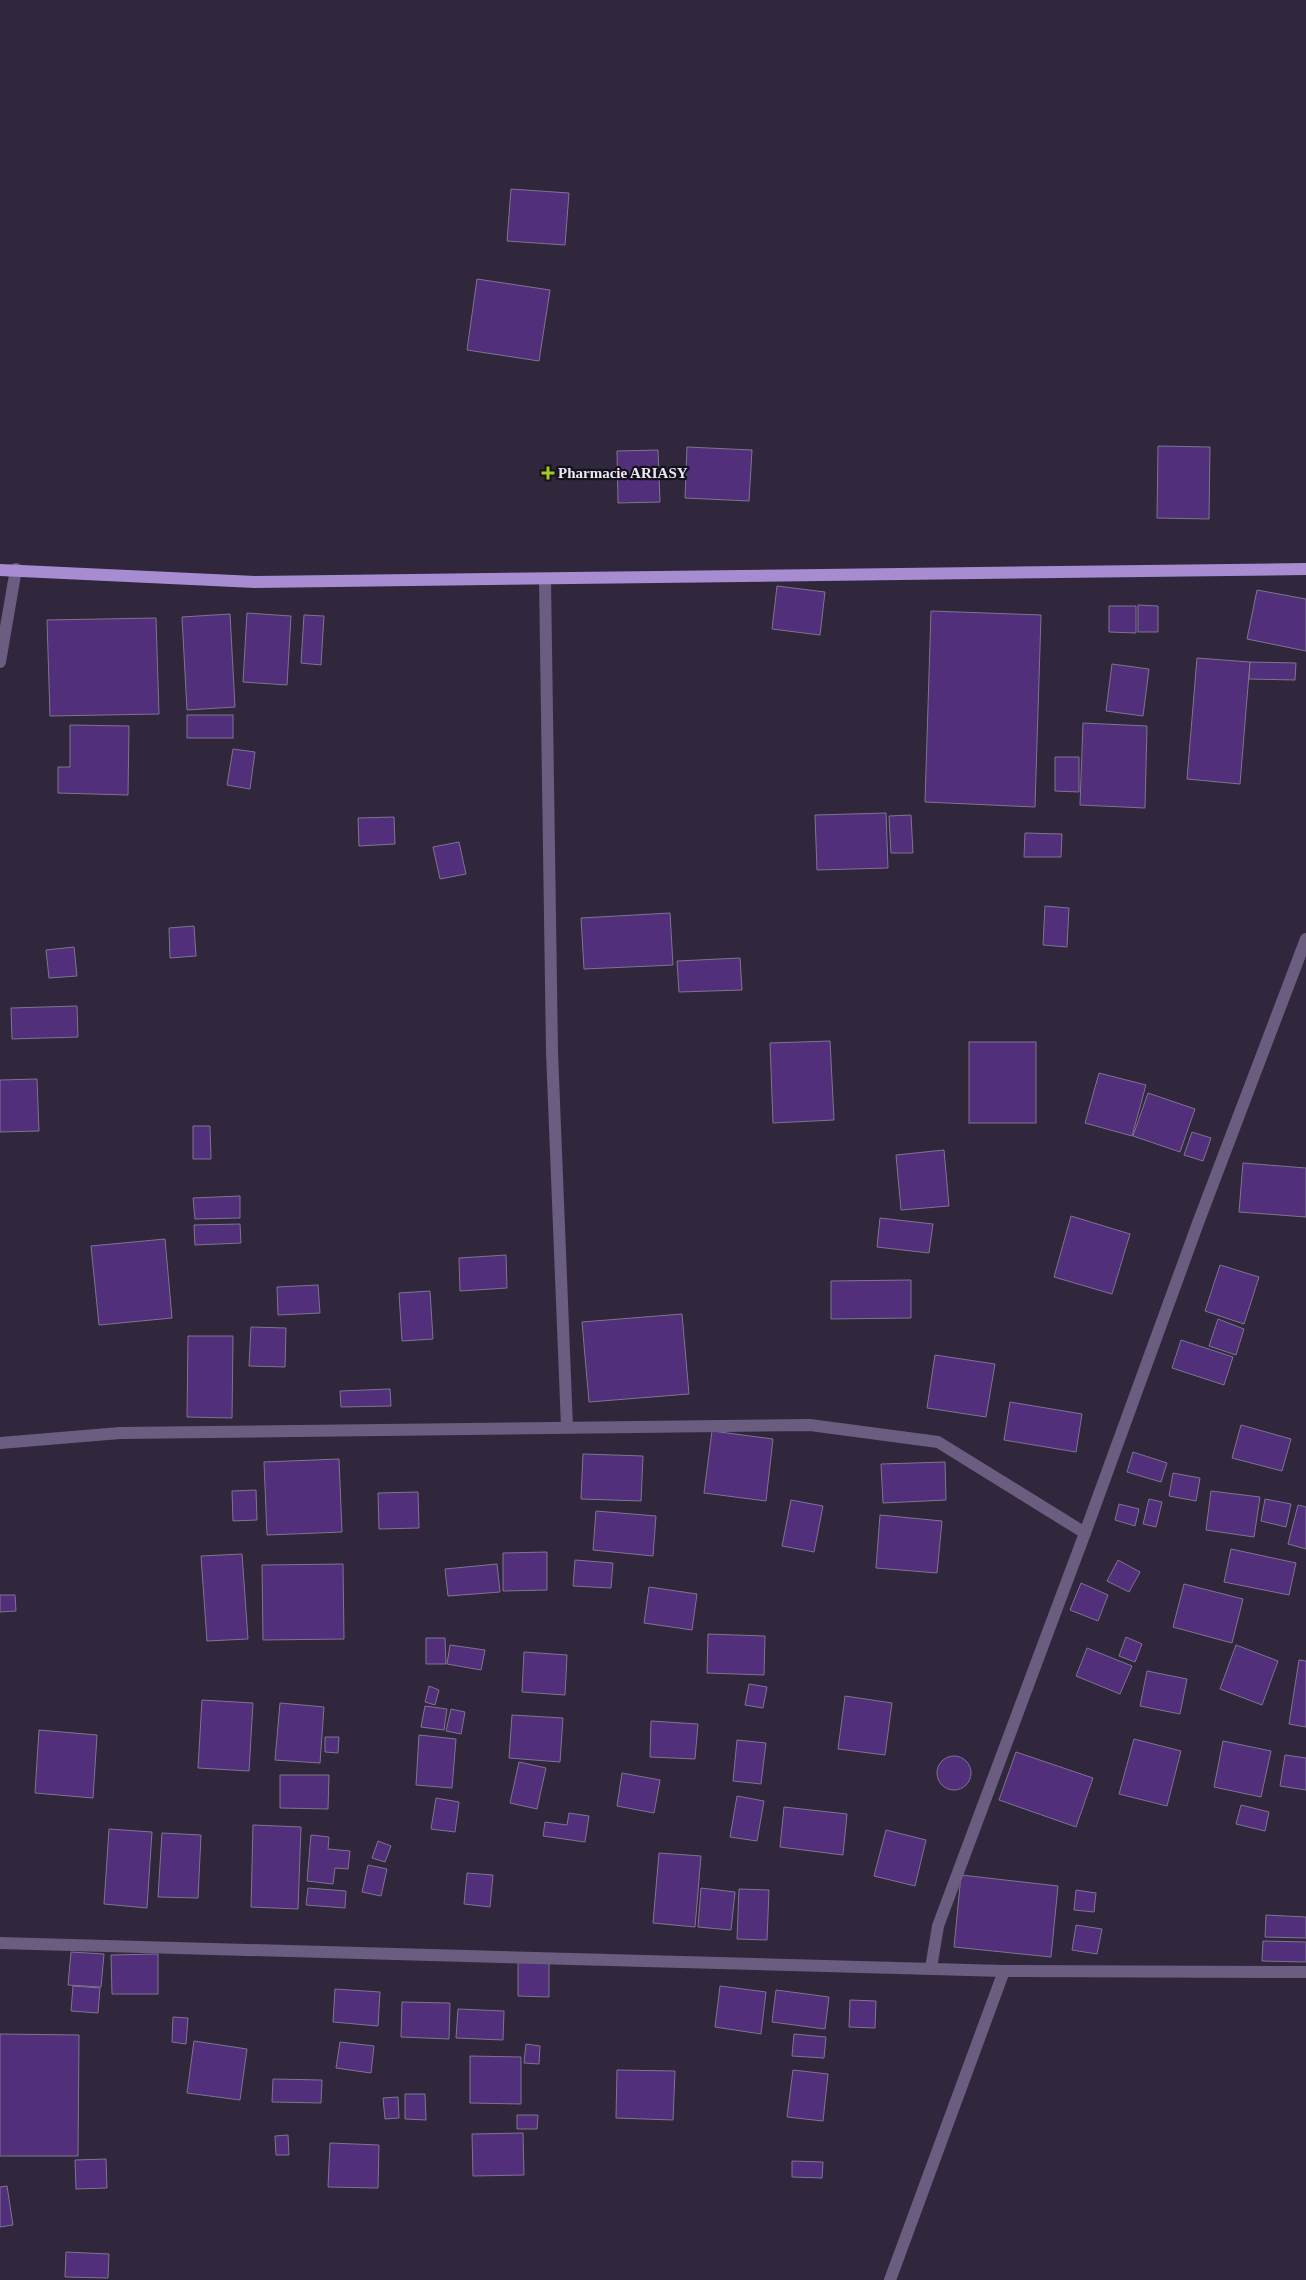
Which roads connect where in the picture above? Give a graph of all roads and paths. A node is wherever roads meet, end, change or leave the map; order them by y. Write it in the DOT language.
graph roads {
  1 [pos="16,569"];
  2 [pos="1306,569"];
  3 [pos="0,570"];
  4 [pos="544,579"];
  5 [pos="0,662"];
  6 [pos="1306,939"];
  7 [pos="567,1427"];
  8 [pos="0,1443"];
  9 [pos="1085,1533"];
  10 [pos="0,1943"];
  11 [pos="931,1968"];
  12 [pos="1004,1970"];
  13 [pos="1306,1972"];
  14 [pos="890,2280"];
  1 -- 3 [label="main road"];
  1 -- 4 [label="main road"];
  1 -- 5 [label="street"];
  2 -- 4 [label="main road"];
  4 -- 7 [label="street"];
  6 -- 9 [label="street"];
  7 -- 8 [label="street"];
  7 -- 9 [label="street"];
  9 -- 11 [label="street"];
  10 -- 11 [label="street"];
  11 -- 12 [label="street"];
  12 -- 13 [label="street"];
  12 -- 14 [label="street"];
}
